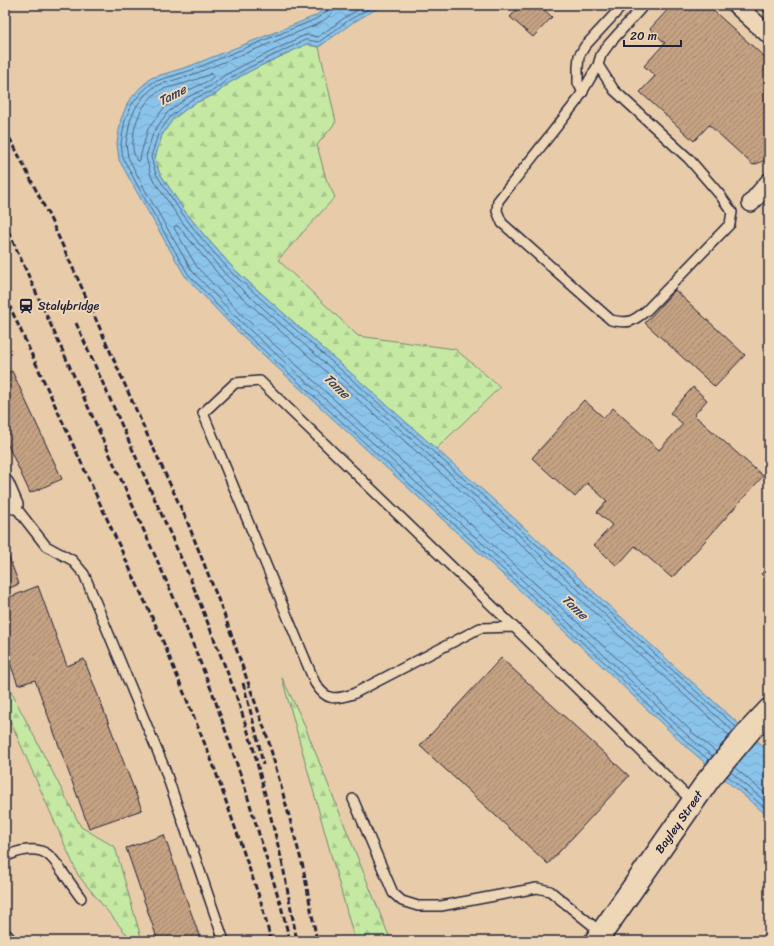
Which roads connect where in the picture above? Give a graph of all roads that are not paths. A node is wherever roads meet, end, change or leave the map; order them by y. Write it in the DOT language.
graph roads {
  1 [pos="623,5"];
  2 [pos="644,5"];
  3 [pos="736,5"];
  4 [pos="769,35"];
  5 [pos="598,65"];
  6 [pos="583,92"];
  7 [pos="769,182"];
  8 [pos="751,203"];
  9 [pos="5,484"];
  10 [pos="14,505"];
  11 [pos="514,627"];
  12 [pos="769,710"];
  13 [pos="353,798"];
  14 [pos="693,802"];
  15 [pos="5,857"];
  16 [pos="81,898"];
  17 [pos="599,937"];
  18 [pos="5,938"];
  19 [pos="7,941"];
  20 [pos="224,941"];
  1 -- 6 [label="lane"];
  2 -- 5 [label="lane"];
  3 -- 4 [label="street"];
  5 -- 6 [label="lane"];
  5 -- 6 [label="lane"];
  7 -- 8 [label="street"];
  9 -- 10 [label="street"];
  10 -- 20 [label="lane"];
  11 -- 11 [label="lane"];
  11 -- 14 [label="lane"];
  12 -- 14 [label="street, Bayley Street"];
  13 -- 17 [label="lane"];
  14 -- 17 [label="street, Bayley Street"];
  15 -- 16 [label="lane"];
  18 -- 19 [label="street"];
}
